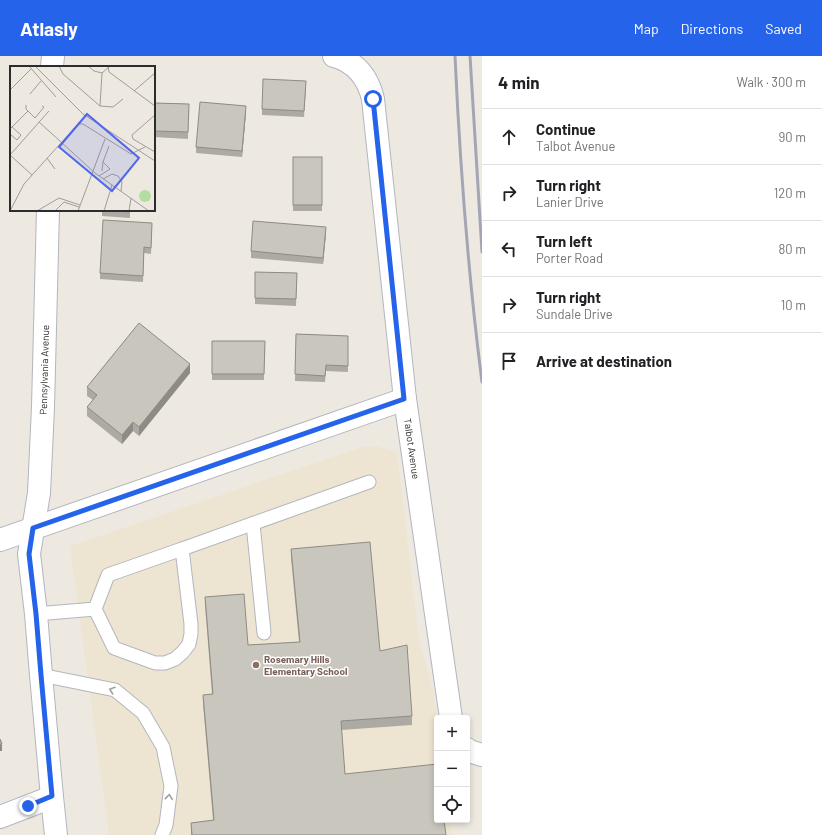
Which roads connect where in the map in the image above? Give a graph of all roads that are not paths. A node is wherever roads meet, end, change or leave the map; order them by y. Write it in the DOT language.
graph roads {
  1 [pos="53,56"];
  2 [pos="344,60"];
  3 [pos="52,66"];
  4 [pos="48,211"];
  5 [pos="404,399"];
  6 [pos="369,482"];
  7 [pos="254,524"];
  8 [pos="33,528"];
  9 [pos="0,540"];
  10 [pos="182,549"];
  11 [pos="95,609"];
  12 [pos="36,614"];
  13 [pos="264,633"];
  14 [pos="41,675"];
  15 [pos="451,715"];
  16 [pos="52,796"];
  17 [pos="0,817"];
  18 [pos="56,835"];
  19 [pos="162,835"];
  1 -- 3 [label="street"];
  2 -- 5 [label="street, Talbot Avenue"];
  4 -- 8 [label="street, Pennsylvania Avenue"];
  5 -- 8 [label="street"];
  5 -- 15 [label="street, Talbot Avenue"];
  6 -- 7 [label="lane"];
  7 -- 10 [label="lane"];
  7 -- 13 [label="lane"];
  8 -- 9 [label="street"];
  8 -- 12 [label="street, Pennsylvania Avenue"];
  10 -- 11 [label="lane"];
  10 -- 11 [label="lane"];
  11 -- 12 [label="lane"];
  12 -- 14 [label="street, Pennsylvania Avenue"];
  14 -- 16 [label="street, Pennsylvania Avenue"];
  19 -- 14 [label="lane, one-way"];
  16 -- 17 [label="street"];
  16 -- 18 [label="street, Pennsylvania Avenue"];
}
